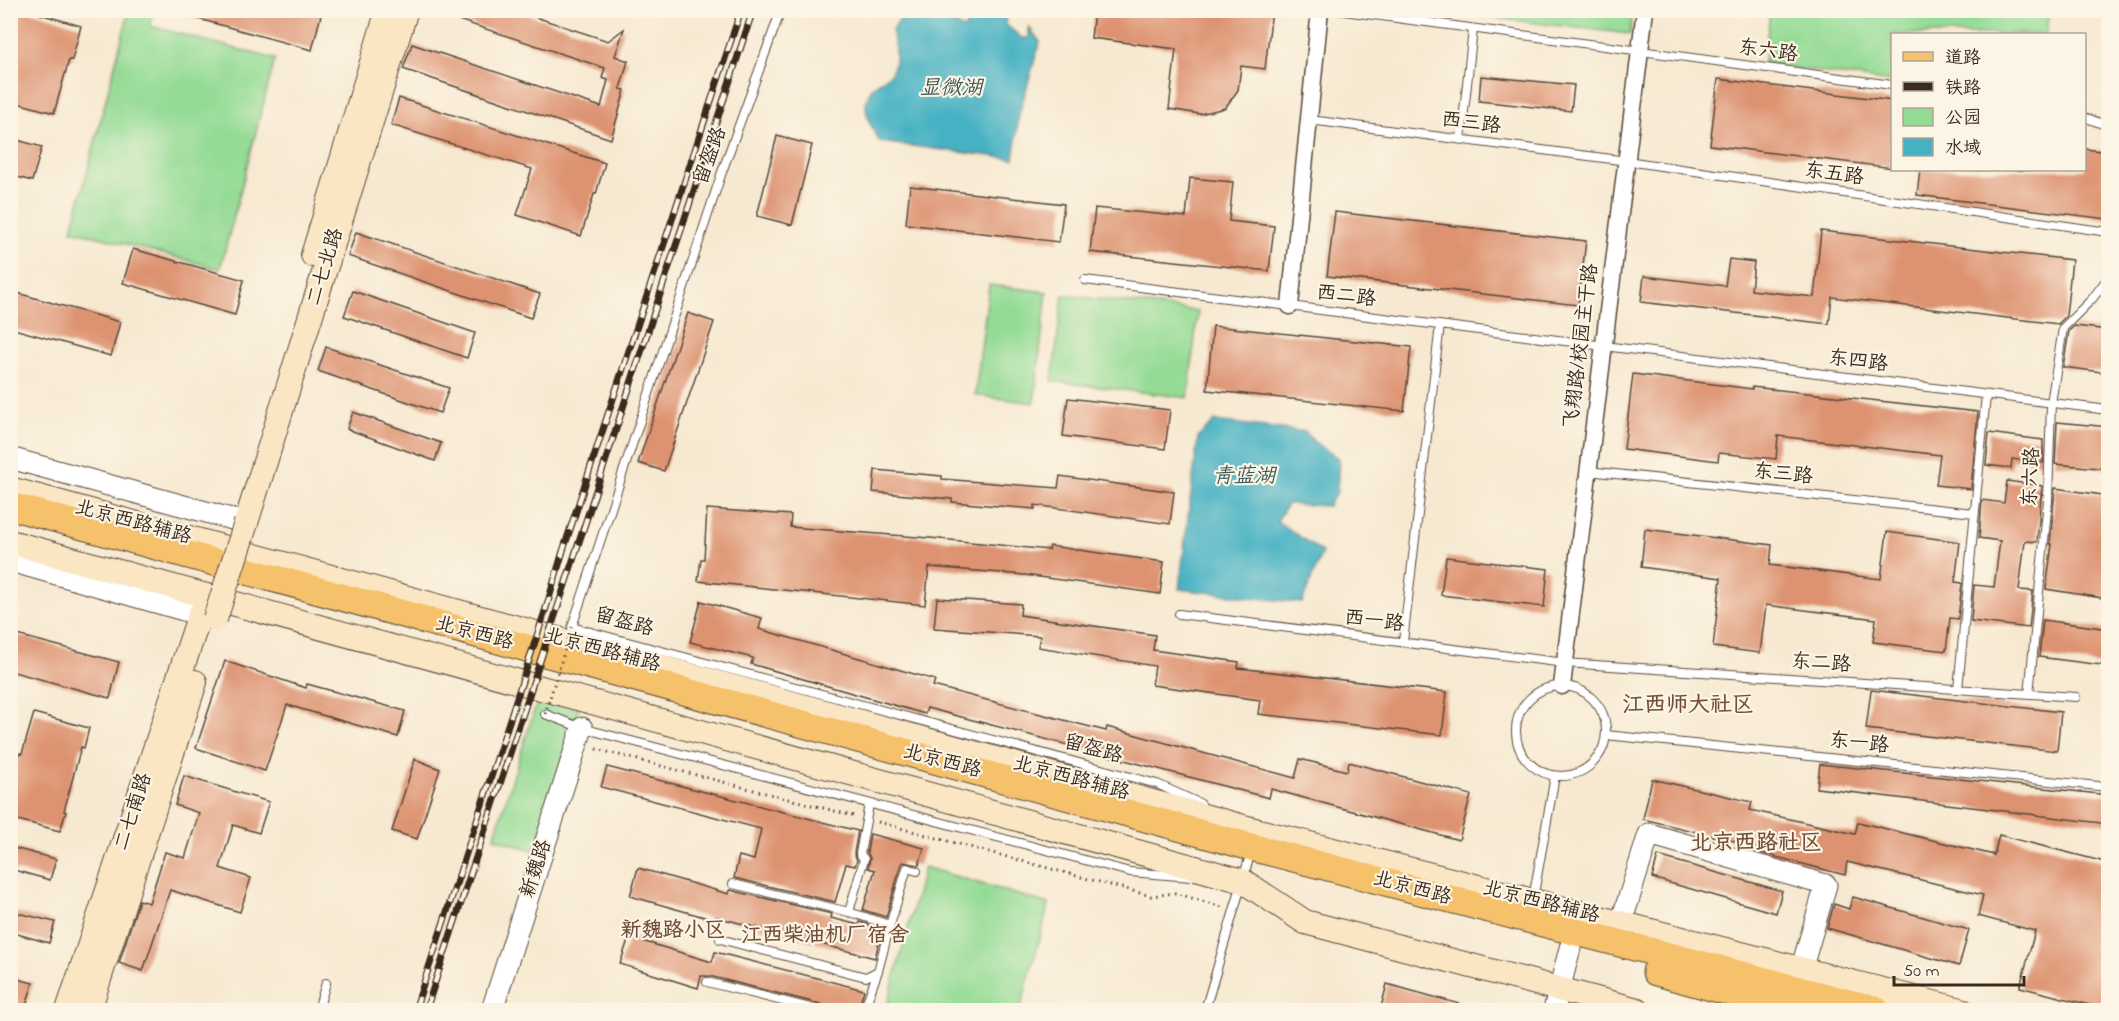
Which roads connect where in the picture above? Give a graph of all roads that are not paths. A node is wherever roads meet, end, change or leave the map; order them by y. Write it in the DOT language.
graph roads {
  1 [pos="388,10"];
  2 [pos="406,10"];
  3 [pos="781,10"];
  4 [pos="1320,10"];
  5 [pos="1337,10"];
  6 [pos="1645,10"];
  7 [pos="1473,29"];
  8 [pos="1640,51"];
  9 [pos="1891,85"];
  10 [pos="2086,117"];
  11 [pos="1310,120"];
  12 [pos="2109,126"];
  13 [pos="1461,139"];
  14 [pos="1627,161"];
  15 [pos="2109,231"];
  16 [pos="2109,278"];
  17 [pos="1085,280"];
  18 [pos="1290,306"];
  19 [pos="1440,325"];
  20 [pos="1603,346"];
  21 [pos="1986,395"];
  22 [pos="2051,403"];
  23 [pos="2109,410"];
  24 [pos="10,458"];
  25 [pos="1588,471"];
  26 [pos="10,489"];
  27 [pos="10,506"];
  28 [pos="1974,513"];
  29 [pos="238,521"];
  30 [pos="10,523"];
  31 [pos="10,542"];
  32 [pos="10,561"];
  33 [pos="1179,614"];
  34 [pos="207,616"];
  35 [pos="1403,642"];
  36 [pos="1565,663"];
  37 [pos="1562,686"];
  38 [pos="1958,689"];
  39 [pos="2029,694"];
  40 [pos="2076,697"];
  41 [pos="545,714"];
  42 [pos="1606,735"];
  43 [pos="579,736"];
  44 [pos="1555,776"];
  45 [pos="2109,787"];
  46 [pos="869,804"];
  47 [pos="1255,830"];
  48 [pos="917,871"];
  49 [pos="1245,872"];
  50 [pos="733,884"];
  51 [pos="1532,910"];
  52 [pos="849,912"];
  53 [pos="1621,924"];
  54 [pos="890,925"];
  55 [pos="720,939"];
  56 [pos="1570,948"];
  57 [pos="1801,970"];
  58 [pos="878,971"];
  59 [pos="707,982"];
  60 [pos="326,983"];
  61 [pos="1557,1001"];
  62 [pos="68,1011"];
  63 [pos="88,1011"];
  64 [pos="318,1011"];
  65 [pos="492,1011"];
  66 [pos="818,1011"];
  67 [pos="864,1011"];
  68 [pos="1205,1011"];
  69 [pos="1638,1011"];
  70 [pos="1796,1011"];
  71 [pos="1876,1011"];
  72 [pos="1961,1011"];
  1 -- 29 [label="main road, 二七北路"];
  2 -- 29 [label="main road, 二七北路"];
  3 -- 47 [label="lane, 留盔路"];
  4 -- 11 [label="street"];
  5 -- 7 [label="lane, 东六路"];
  6 -- 8 [label="street, 飞翔路/校园主干路"];
  7 -- 8 [label="lane, 东六路"];
  7 -- 13 [label="lane"];
  8 -- 9 [label="lane, 东六路"];
  8 -- 14 [label="street, 飞翔路/校园主干路"];
  10 -- 12 [label="lane"];
  11 -- 13 [label="lane, 西三路"];
  11 -- 18 [label="street"];
  13 -- 14 [label="lane, 西三路"];
  14 -- 15 [label="lane, 东五路"];
  14 -- 20 [label="street, 飞翔路/校园主干路"];
  16 -- 22 [label="lane, 东六路"];
  17 -- 18 [label="lane, 西二路"];
  18 -- 19 [label="lane, 西二路"];
  19 -- 20 [label="lane, 西二路"];
  19 -- 35 [label="lane"];
  20 -- 21 [label="lane, 东四路"];
  20 -- 25 [label="street, 飞翔路/校园主干路"];
  21 -- 22 [label="lane, 东四路"];
  21 -- 28 [label="lane"];
  22 -- 23 [label="lane, 东四路"];
  22 -- 39 [label="lane, 东六路"];
  24 -- 29 [label="street, 北京西路辅路"];
  25 -- 28 [label="lane, 东三路"];
  25 -- 36 [label="street, 飞翔路/校园主干路"];
  26 -- 47 [label="main road, 北京西路辅路"];
  27 -- 51 [label="main road, 北京西路"];
  28 -- 38 [label="lane"];
  29 -- 34 [label="main road"];
  30 -- 49 [label="main road, 北京西路"];
  31 -- 49 [label="main road"];
  32 -- 34 [label="street"];
  33 -- 35 [label="lane, 西一路"];
  34 -- 62 [label="main road, 二七南路"];
  34 -- 63 [label="main road, 二七南路"];
  35 -- 36 [label="lane, 西一路"];
  36 -- 37 [label="street, 飞翔路/校园主干路"];
  36 -- 38 [label="lane, 东二路"];
  37 -- 42 [label="lane"];
  37 -- 44 [label="lane"];
  38 -- 39 [label="lane, 东二路"];
  39 -- 40 [label="lane, 东二路"];
  41 -- 43 [label="lane"];
  42 -- 44 [label="lane"];
  42 -- 45 [label="lane, 东一路"];
  43 -- 46 [label="lane"];
  43 -- 65 [label="street, 新魏路"];
  44 -- 51 [label="lane"];
  46 -- 49 [label="lane"];
  46 -- 52 [label="lane"];
  47 -- 51 [label="main road, 北京西路辅路"];
  48 -- 54 [label="lane"];
  49 -- 56 [label="main road, 北京西路"];
  49 -- 61 [label="main road"];
  49 -- 68 [label="lane"];
  50 -- 52 [label="lane"];
  51 -- 53 [label="main road, 北京西路辅路"];
  51 -- 71 [label="main road, 北京西路"];
  52 -- 54 [label="lane"];
  53 -- 57 [label="main road, 北京西路辅路"];
  53 -- 57 [label="street"];
  54 -- 58 [label="lane"];
  55 -- 58 [label="lane"];
  56 -- 61 [label="street"];
  56 -- 70 [label="main road, 北京西路"];
  57 -- 72 [label="main road, 北京西路辅路"];
  58 -- 67 [label="lane"];
  59 -- 66 [label="lane"];
  60 -- 64 [label="lane"];
  61 -- 69 [label="main road"];
}
